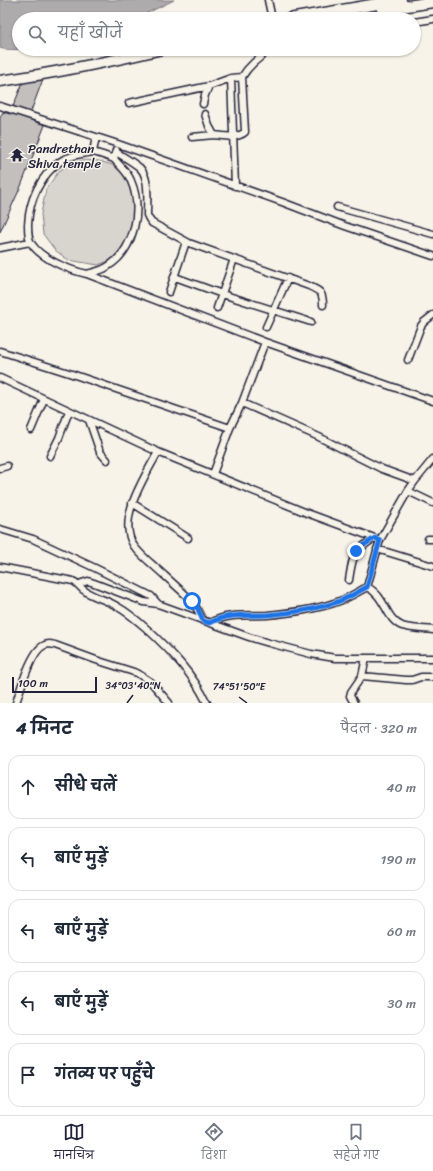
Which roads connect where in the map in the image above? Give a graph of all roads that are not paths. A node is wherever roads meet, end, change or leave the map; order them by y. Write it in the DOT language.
graph roads {
  1 [pos="268,0"];
  2 [pos="401,0"];
  3 [pos="433,2"];
  4 [pos="271,12"];
  5 [pos="330,12"];
  6 [pos="370,12"];
  7 [pos="433,19"];
  8 [pos="421,21"];
  9 [pos="104,56"];
  10 [pos="132,56"];
  11 [pos="262,56"];
  12 [pos="0,76"];
  13 [pos="242,77"];
  14 [pos="232,78"];
  15 [pos="0,81"];
  16 [pos="208,86"];
  17 [pos="129,103"];
  18 [pos="203,104"];
  19 [pos="0,106"];
  20 [pos="205,114"];
  21 [pos="214,135"];
  22 [pos="233,136"];
  23 [pos="96,137"];
  24 [pos="192,137"];
  25 [pos="118,144"];
  26 [pos="93,152"];
  27 [pos="116,152"];
  28 [pos="114,159"];
  29 [pos="235,186"];
  30 [pos="337,207"];
  31 [pos="433,234"];
  32 [pos="30,242"];
  33 [pos="186,242"];
  34 [pos="0,248"];
  35 [pos="433,256"];
  36 [pos="234,259"];
  37 [pos="87,274"];
  38 [pos="175,277"];
  39 [pos="288,278"];
  40 [pos="169,292"];
  41 [pos="222,294"];
  42 [pos="323,305"];
  43 [pos="218,308"];
  44 [pos="274,310"];
  45 [pos="433,315"];
  46 [pos="311,322"];
  47 [pos="266,327"];
  48 [pos="265,342"];
  49 [pos="0,351"];
  50 [pos="408,360"];
  51 [pos="0,378"];
  52 [pos="44,399"];
  53 [pos="433,401"];
  54 [pos="242,403"];
  55 [pos="69,411"];
  56 [pos="88,420"];
  57 [pos="230,428"];
  58 [pos="31,430"];
  59 [pos="158,452"];
  60 [pos="50,456"];
  61 [pos="433,459"];
  62 [pos="107,460"];
  63 [pos="213,474"];
  64 [pos="415,481"];
  65 [pos="408,491"];
  66 [pos="132,503"];
  67 [pos="433,503"];
  68 [pos="0,529"];
  69 [pos="188,538"];
  70 [pos="378,539"];
  71 [pos="378,550"];
  72 [pos="433,566"];
  73 [pos="0,567"];
  74 [pos="349,580"];
  75 [pos="79,584"];
  76 [pos="367,587"];
  77 [pos="158,604"];
  78 [pos="203,621"];
  79 [pos="210,623"];
  80 [pos="433,630"];
  81 [pos="366,658"];
  82 [pos="433,658"];
  83 [pos="362,676"];
  84 [pos="433,677"];
  85 [pos="15,703"];
  86 [pos="169,703"];
  87 [pos="207,703"];
  88 [pos="354,703"];
  1 -- 4 [label="street"];
  2 -- 5 [label="highway"];
  3 -- 6 [label="highway"];
  7 -- 8 [label="street"];
  9 -- 12 [label="highway"];
  10 -- 15 [label="highway"];
  11 -- 13 [label="street"];
  13 -- 14 [label="street"];
  13 -- 22 [label="street"];
  14 -- 16 [label="street"];
  14 -- 22 [label="street"];
  16 -- 17 [label="street"];
  16 -- 18 [label="street"];
  19 -- 23 [label="street"];
  20 -- 21 [label="street"];
  21 -- 22 [label="street"];
  21 -- 24 [label="street"];
  22 -- 29 [label="street"];
  23 -- 25 [label="street"];
  23 -- 26 [label="street"];
  25 -- 27 [label="street"];
  25 -- 29 [label="street"];
  26 -- 28 [label="street"];
  26 -- 32 [label="street"];
  27 -- 28 [label="street"];
  27 -- 33 [label="street"];
  28 -- 37 [label="street"];
  29 -- 35 [label="street"];
  30 -- 31 [label="street"];
  32 -- 34 [label="street"];
  32 -- 37 [label="street"];
  33 -- 36 [label="street"];
  33 -- 38 [label="street"];
  36 -- 39 [label="street"];
  36 -- 41 [label="street"];
  37 -- 48 [label="street"];
  38 -- 40 [label="street"];
  38 -- 41 [label="street"];
  39 -- 42 [label="street"];
  39 -- 44 [label="street"];
  41 -- 43 [label="street"];
  41 -- 44 [label="street"];
  44 -- 46 [label="street"];
  44 -- 47 [label="street"];
  45 -- 50 [label="street"];
  48 -- 53 [label="street"];
  48 -- 54 [label="street"];
  49 -- 57 [label="street"];
  51 -- 52 [label="street"];
  52 -- 55 [label="street"];
  52 -- 58 [label="street"];
  54 -- 57 [label="street"];
  54 -- 64 [label="street"];
  55 -- 56 [label="street"];
  55 -- 60 [label="street"];
  56 -- 59 [label="street"];
  56 -- 62 [label="street"];
  57 -- 63 [label="street"];
  59 -- 63 [label="street"];
  59 -- 66 [label="street"];
  61 -- 64 [label="street"];
  63 -- 70 [label="street"];
  64 -- 65 [label="street"];
  65 -- 67 [label="street"];
  65 -- 70 [label="street"];
  66 -- 69 [label="street"];
  66 -- 78 [label="street"];
  68 -- 77 [label="street"];
  70 -- 71 [label="street"];
  70 -- 74 [label="street"];
  71 -- 72 [label="street"];
  71 -- 76 [label="street"];
  73 -- 75 [label="street"];
  75 -- 77 [label="street"];
  75 -- 87 [label="street"];
  76 -- 79 [label="street"];
  76 -- 80 [label="street"];
  77 -- 78 [label="street"];
  78 -- 79 [label="street"];
  79 -- 81 [label="street"];
  81 -- 82 [label="street"];
  81 -- 83 [label="street"];
  83 -- 84 [label="street"];
  83 -- 88 [label="street"];
  85 -- 86 [label="street"];
}
